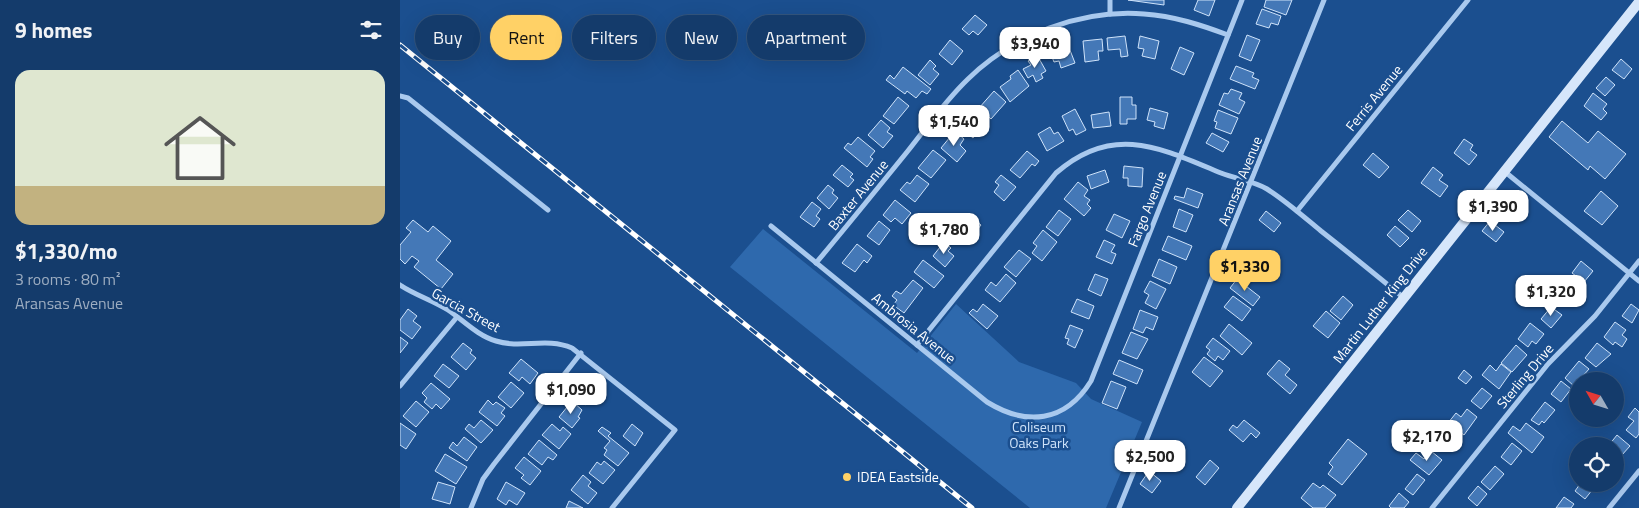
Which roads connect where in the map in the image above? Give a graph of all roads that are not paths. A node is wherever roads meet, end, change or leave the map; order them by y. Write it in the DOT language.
graph roads {
  1 [pos="1110,0"];
  2 [pos="1242,0"];
  3 [pos="1324,0"];
  4 [pos="1468,0"];
  5 [pos="1639,2"];
  6 [pos="1110,14"];
  7 [pos="1228,35"];
  8 [pos="400,96"];
  9 [pos="1180,156"];
  10 [pos="1504,171"];
  11 [pos="1252,182"];
  12 [pos="548,210"];
  13 [pos="1297,211"];
  14 [pos="771,226"];
  15 [pos="1639,261"];
  16 [pos="816,263"];
  17 [pos="1629,273"];
  18 [pos="1639,281"];
  19 [pos="400,285"];
  20 [pos="1404,298"];
  21 [pos="457,317"];
  22 [pos="917,345"];
  23 [pos="581,353"];
  24 [pos="400,386"];
  25 [pos="1055,414"];
  26 [pos="1639,471"];
  27 [pos="471,508"];
  28 [pos="612,508"];
  29 [pos="1118,508"];
  30 [pos="1237,508"];
  31 [pos="1432,508"];
  32 [pos="1609,508"];
  1 -- 6 [label="street"];
  2 -- 7 [label="street, Fargo Avenue"];
  3 -- 11 [label="street, Aransas Avenue"];
  4 -- 13 [label="street, Ferris Avenue"];
  5 -- 10 [label="main road, Martin Luther King Drive"];
  6 -- 7 [label="street, Baxter Avenue"];
  6 -- 16 [label="street, Baxter Avenue"];
  7 -- 9 [label="street, Fargo Avenue"];
  8 -- 12 [label="street"];
  9 -- 11 [label="street"];
  9 -- 22 [label="street"];
  9 -- 25 [label="street, Fargo Avenue"];
  10 -- 17 [label="street"];
  10 -- 20 [label="main road, Martin Luther King Drive"];
  11 -- 13 [label="street"];
  11 -- 29 [label="street, Aransas Avenue"];
  13 -- 20 [label="street"];
  14 -- 16 [label="street, Ambrosia Avenue"];
  15 -- 17 [label="street, Sterling Drive"];
  16 -- 22 [label="street, Ambrosia Avenue"];
  17 -- 18 [label="street"];
  17 -- 31 [label="street, Sterling Drive"];
  19 -- 21 [label="street, Garcia Street"];
  20 -- 30 [label="main road, Martin Luther King Drive"];
  21 -- 23 [label="street, Garcia Street"];
  21 -- 24 [label="street"];
  22 -- 25 [label="street, Ambrosia Avenue"];
  23 -- 27 [label="street"];
  23 -- 28 [label="street, Garcia Street"];
  26 -- 32 [label="street"];
}
